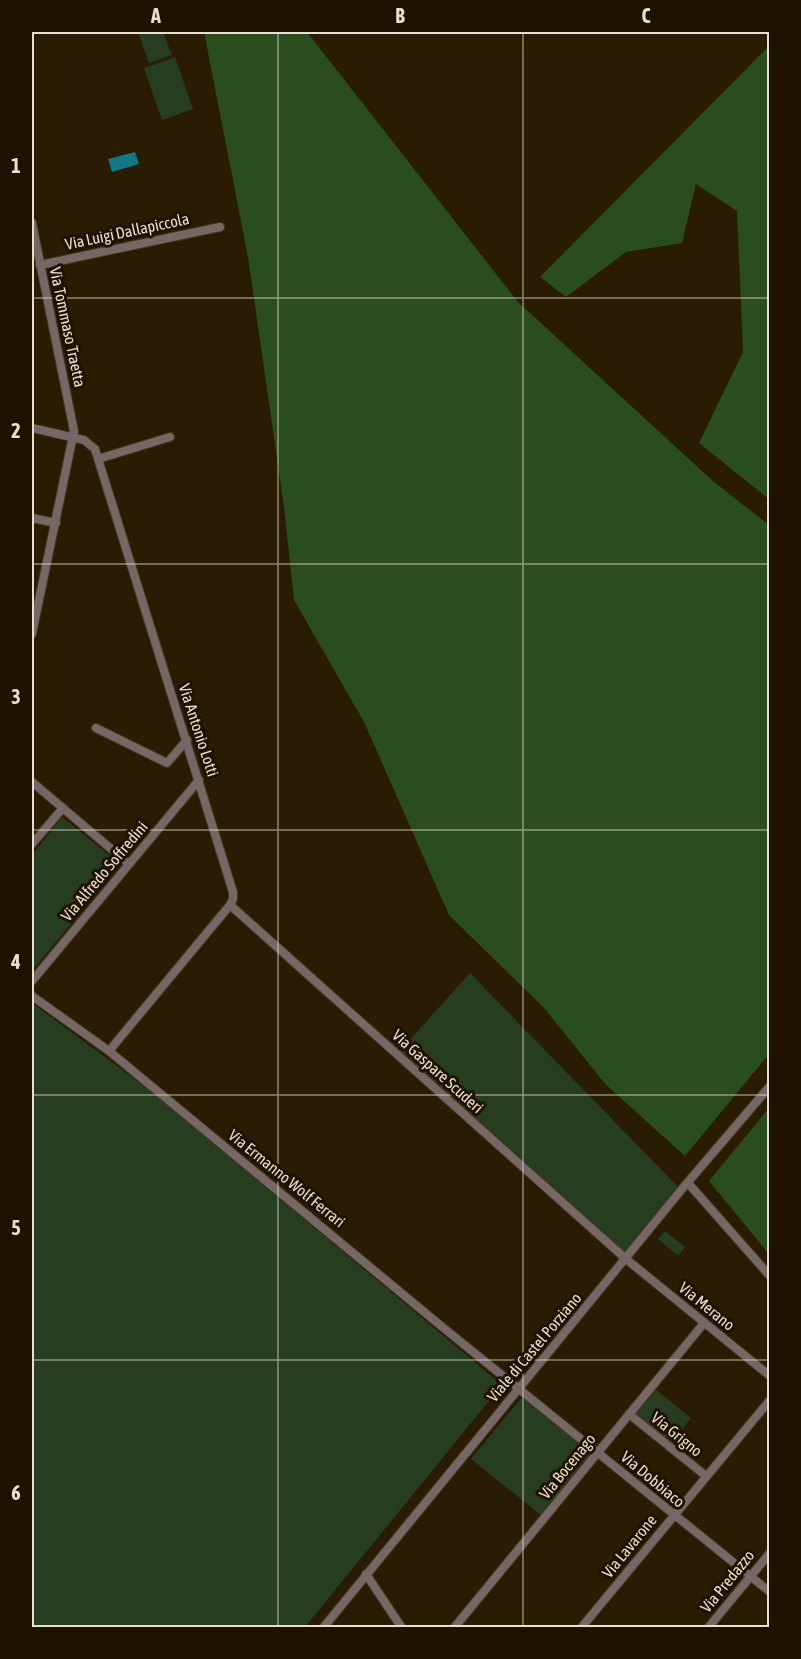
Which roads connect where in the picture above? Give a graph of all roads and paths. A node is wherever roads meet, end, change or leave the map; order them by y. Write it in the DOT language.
graph roads {
  1 [pos="32,223"];
  2 [pos="220,227"];
  3 [pos="40,265"];
  4 [pos="32,428"];
  5 [pos="73,437"];
  6 [pos="170,437"];
  7 [pos="98,459"];
  8 [pos="32,518"];
  9 [pos="56,523"];
  10 [pos="34,612"];
  11 [pos="32,634"];
  12 [pos="96,728"];
  13 [pos="187,740"];
  14 [pos="199,780"];
  15 [pos="32,782"];
  16 [pos="63,808"];
  17 [pos="32,844"];
  18 [pos="129,864"];
  19 [pos="230,905"];
  20 [pos="32,981"];
  21 [pos="32,996"];
  22 [pos="109,1051"];
  23 [pos="770,1086"];
  24 [pos="688,1183"];
  25 [pos="626,1259"];
  26 [pos="770,1276"];
  27 [pos="704,1323"];
  28 [pos="770,1376"];
  29 [pos="519,1389"];
  30 [pos="770,1400"];
  31 [pos="629,1414"];
  32 [pos="597,1452"];
  33 [pos="706,1476"];
  34 [pos="673,1515"];
  35 [pos="770,1553"];
  36 [pos="366,1574"];
  37 [pos="750,1576"];
  38 [pos="770,1592"];
  39 [pos="323,1628"];
  40 [pos="402,1628"];
  41 [pos="454,1628"];
  42 [pos="581,1628"];
  43 [pos="708,1628"];
  1 -- 3 [label="street, Via Tommaso Traetta"];
  2 -- 3 [label="street, Via Luigi Dallapiccola"];
  3 -- 5 [label="street, Via Tommaso Traetta"];
  4 -- 5 [label="street, Via Antonio Lotti"];
  5 -- 7 [label="street, Via Antonio Lotti"];
  5 -- 9 [label="street, Via Tommaso Traetta"];
  6 -- 7 [label="street"];
  7 -- 13 [label="street, Via Antonio Lotti"];
  8 -- 9 [label="street"];
  9 -- 10 [label="street, Via Tommaso Traetta"];
  10 -- 11 [label="street, Via Tommaso Traetta"];
  12 -- 13 [label="street"];
  13 -- 14 [label="street, Via Antonio Lotti"];
  14 -- 18 [label="street, Via Alfredo Soffredini"];
  14 -- 19 [label="street, Via Antonio Lotti"];
  15 -- 16 [label="street"];
  16 -- 17 [label="street"];
  16 -- 18 [label="street"];
  18 -- 20 [label="street, Via Alfredo Soffredini"];
  19 -- 22 [label="street"];
  19 -- 25 [label="street, Via Gaspare Scuderi"];
  21 -- 22 [label="street, Via Ermanno Wolf Ferrari"];
  22 -- 29 [label="street, Via Ermanno Wolf Ferrari"];
  23 -- 24 [label="street, Viale di Castel Porziano"];
  24 -- 25 [label="street, Viale di Castel Porziano"];
  24 -- 26 [label="street"];
  25 -- 27 [label="street, Via Merano"];
  25 -- 29 [label="street, Viale di Castel Porziano"];
  27 -- 28 [label="street, Via Merano"];
  27 -- 31 [label="street, Via Bocenago"];
  29 -- 32 [label="street, Via Dobbiaco"];
  29 -- 36 [label="street, Viale di Castel Porziano"];
  30 -- 33 [label="street, Via Lavarone"];
  31 -- 32 [label="street, Via Bocenago"];
  31 -- 33 [label="street, Via Grigno"];
  32 -- 34 [label="street, Via Dobbiaco"];
  32 -- 41 [label="street, Via Bocenago"];
  33 -- 34 [label="street, Via Lavarone"];
  34 -- 37 [label="street, Via Dobbiaco"];
  34 -- 42 [label="street, Via Lavarone"];
  35 -- 37 [label="street, Via Predazzo"];
  36 -- 39 [label="street, Viale di Castel Porziano"];
  36 -- 40 [label="street"];
  37 -- 38 [label="street, Via Dobbiaco"];
  37 -- 43 [label="street, Via Predazzo"];
}
